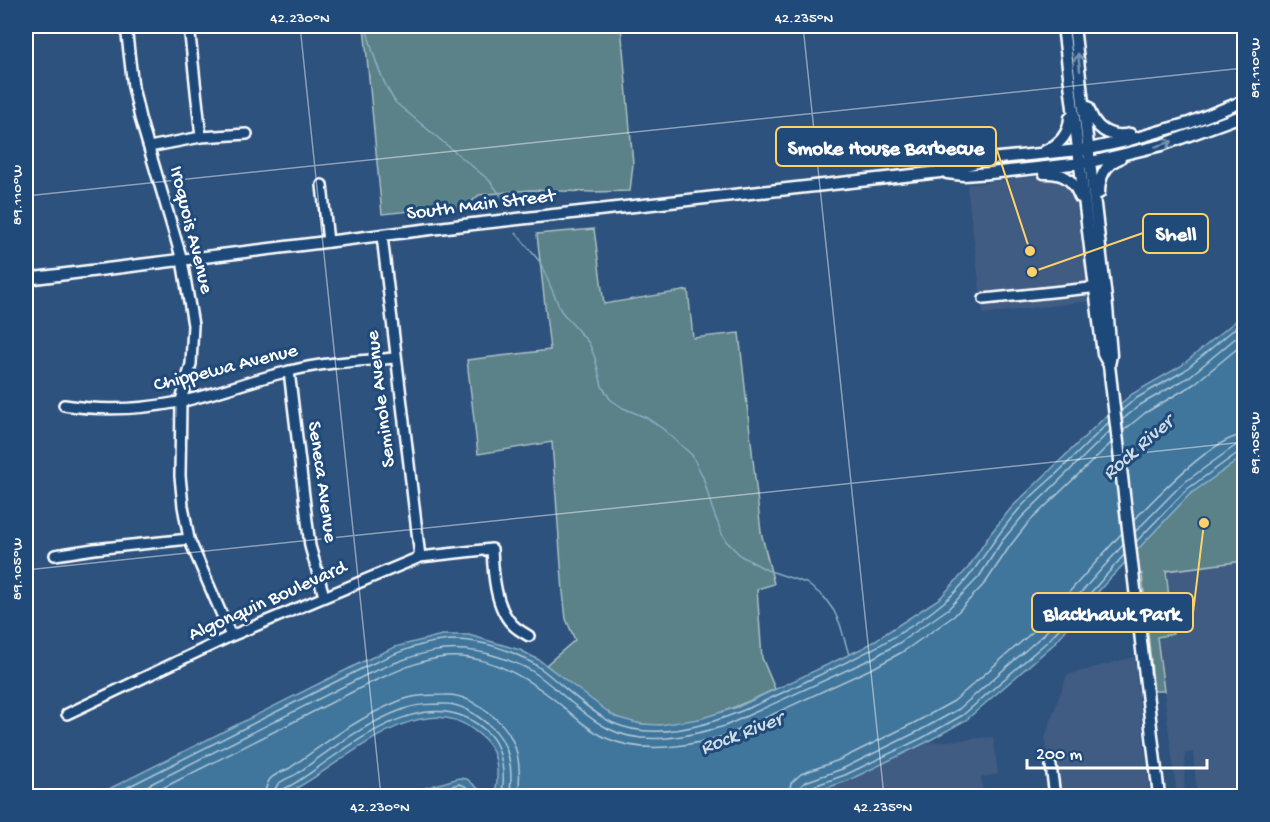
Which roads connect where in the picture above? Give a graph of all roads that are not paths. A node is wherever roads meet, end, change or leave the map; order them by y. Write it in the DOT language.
graph roads {
  1 [pos="126,26"];
  2 [pos="189,26"];
  3 [pos="1062,26"];
  4 [pos="1074,26"];
  5 [pos="1082,83"];
  6 [pos="1245,101"];
  7 [pos="1209,115"];
  8 [pos="1245,115"];
  9 [pos="247,134"];
  10 [pos="201,137"];
  11 [pos="149,147"];
  12 [pos="1083,149"];
  13 [pos="1032,154"];
  14 [pos="1128,154"];
  15 [pos="1091,162"];
  16 [pos="1079,163"];
  17 [pos="940,172"];
  18 [pos="964,175"];
  19 [pos="322,185"];
  20 [pos="1086,216"];
  21 [pos="382,236"];
  22 [pos="328,242"];
  23 [pos="183,260"];
  24 [pos="26,279"];
  25 [pos="1101,285"];
  26 [pos="984,299"];
  27 [pos="395,358"];
  28 [pos="289,371"];
  29 [pos="181,401"];
  30 [pos="64,405"];
  31 [pos="189,539"];
  32 [pos="55,555"];
  33 [pos="420,557"];
  34 [pos="324,596"];
  35 [pos="231,636"];
  36 [pos="529,636"];
  37 [pos="67,714"];
  38 [pos="1051,766"];
  39 [pos="1055,796"];
  40 [pos="1159,796"];
  1 -- 11 [label="street, Iroquois Avenue"];
  2 -- 10 [label="street"];
  3 -- 12 [label="main road"];
  3 -- 13 [label="main road"];
  5 -- 4 [label="main road, one-way"];
  5 -- 7 [label="main road"];
  5 -- 12 [label="main road"];
  6 -- 7 [label="main road, South Main Street"];
  7 -- 12 [label="main road, South Main Street"];
  14 -- 8 [label="main road, South Main Street, one-way"];
  9 -- 10 [label="street"];
  10 -- 11 [label="street"];
  11 -- 23 [label="street, Iroquois Avenue"];
  12 -- 13 [label="main road, South Main Street"];
  12 -- 15 [label="main road"];
  12 -- 16 [label="main road"];
  13 -- 17 [label="main road, South Main Street"];
  14 -- 15 [label="main road, South Main Street"];
  14 -- 25 [label="main road"];
  15 -- 16 [label="main road, South Main Street"];
  15 -- 25 [label="main road"];
  16 -- 18 [label="main road, South Main Street"];
  16 -- 20 [label="main road"];
  17 -- 18 [label="main road, South Main Street"];
  17 -- 21 [label="main road, South Main Street"];
  18 -- 20 [label="main road"];
  19 -- 22 [label="street"];
  20 -- 25 [label="main road"];
  21 -- 22 [label="main road, South Main Street"];
  21 -- 27 [label="street, Seminole Avenue"];
  22 -- 23 [label="main road, South Main Street"];
  23 -- 24 [label="main road, South Main Street"];
  23 -- 29 [label="street, Iroquois Avenue"];
  25 -- 26 [label="street"];
  25 -- 40 [label="main road"];
  27 -- 28 [label="street, Chippewa Avenue"];
  27 -- 33 [label="street, Seminole Avenue"];
  28 -- 29 [label="street, Chippewa Avenue"];
  28 -- 34 [label="street, Seneca Avenue"];
  29 -- 30 [label="street, Chippewa Avenue"];
  29 -- 31 [label="street, Iroquois Avenue"];
  31 -- 32 [label="street"];
  31 -- 35 [label="street, Iroquois Avenue"];
  33 -- 34 [label="street, Algonquin Boulevard"];
  33 -- 36 [label="street, Algonquin Boulevard"];
  34 -- 35 [label="street, Algonquin Boulevard"];
  35 -- 37 [label="street, Algonquin Boulevard"];
  38 -- 39 [label="street"];
}
